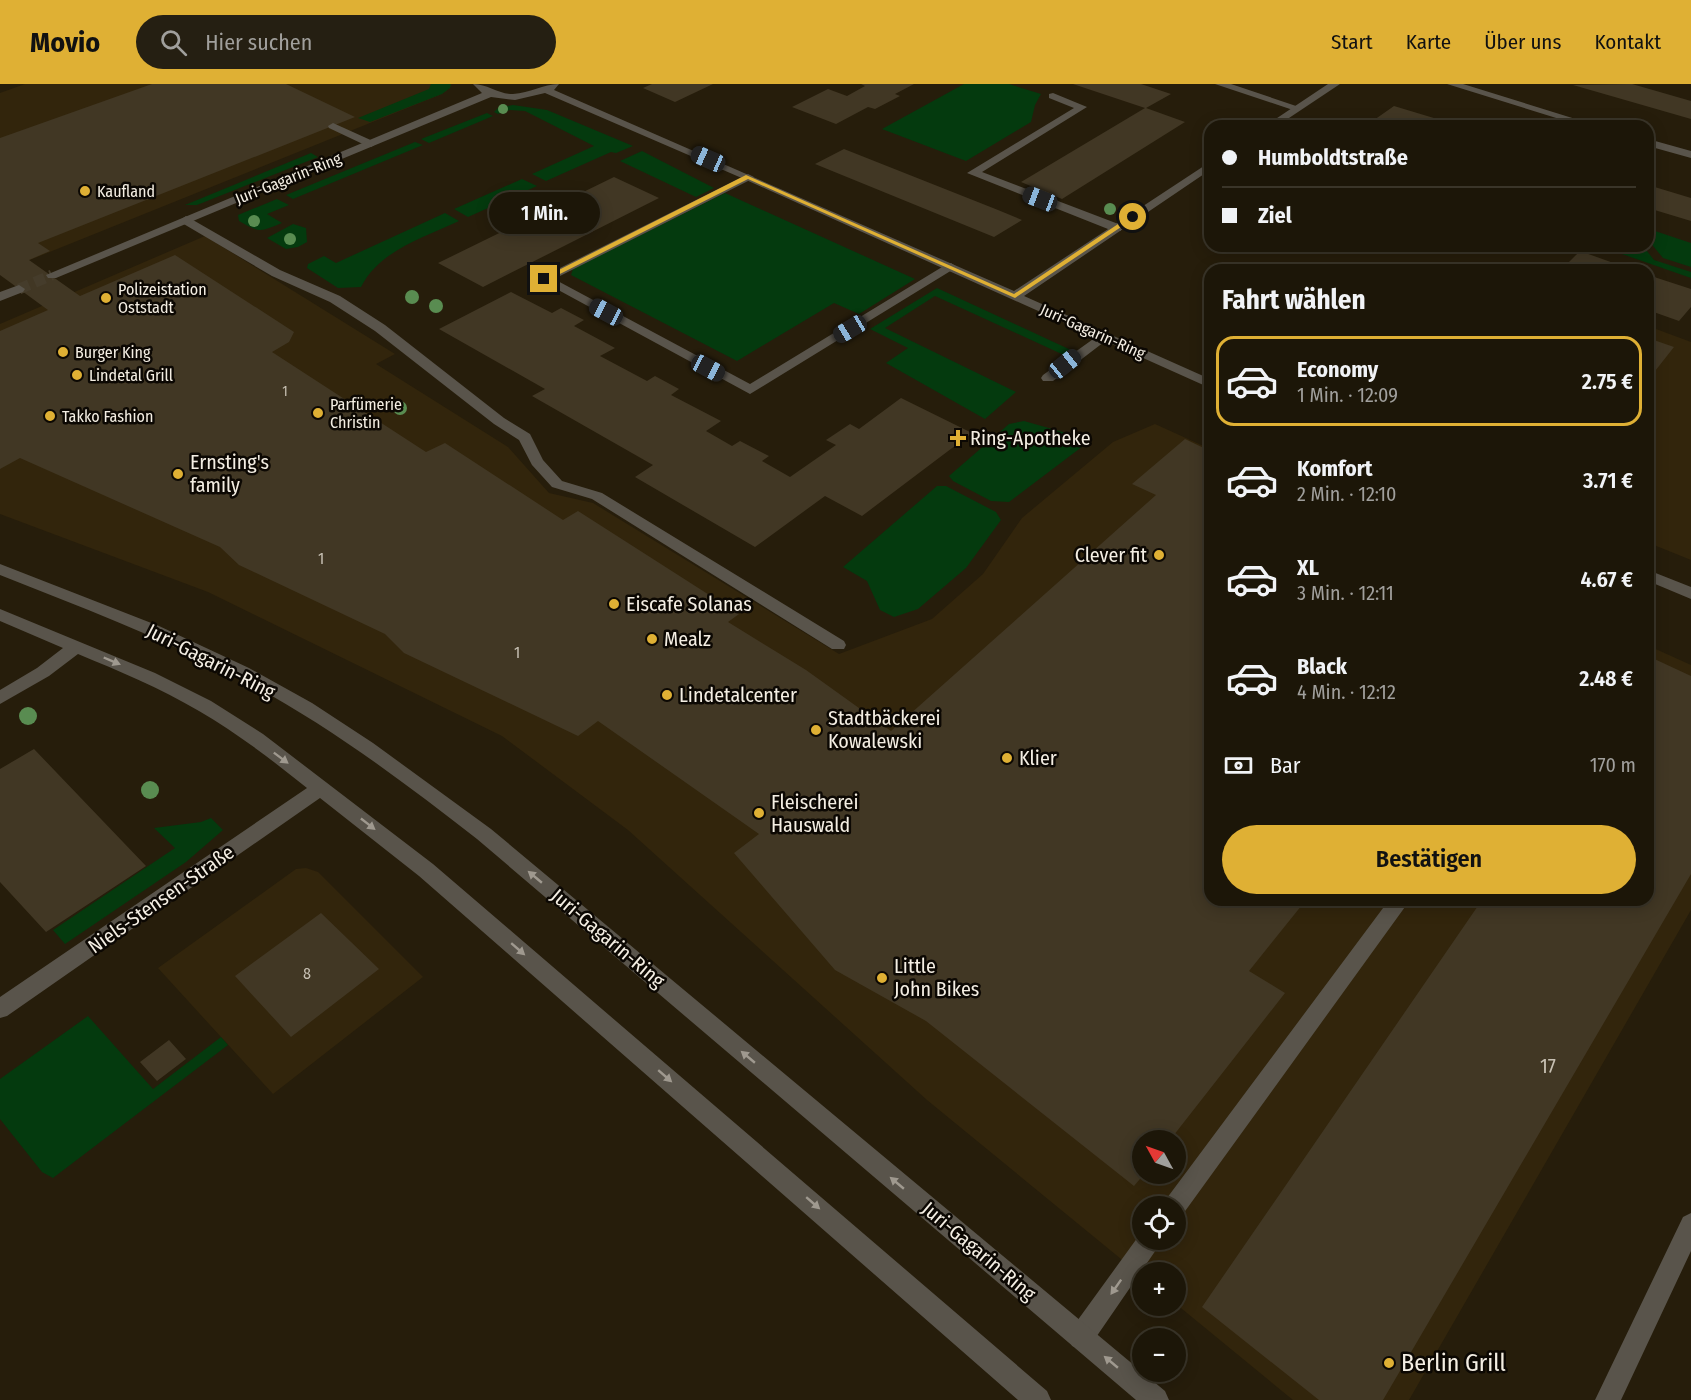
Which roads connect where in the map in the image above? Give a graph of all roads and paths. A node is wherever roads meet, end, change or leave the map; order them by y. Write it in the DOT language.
graph roads {
  1 [pos="478,84"];
  2 [pos="1220,84"];
  3 [pos="1335,84"];
  4 [pos="1452,84"];
  5 [pos="551,87"];
  6 [pos="491,93"];
  7 [pos="1053,96"];
  8 [pos="1297,108"];
  9 [pos="1279,120"];
  10 [pos="1573,120"];
  11 [pos="333,126"];
  12 [pos="371,144"];
  13 [pos="1654,144"];
  14 [pos="1691,155"];
  15 [pos="1204,169"];
  16 [pos="748,177"];
  17 [pos="186,220"];
  18 [pos="1117,228"];
  19 [pos="951,267"];
  20 [pos="52,276"];
  21 [pos="19,289"];
  22 [pos="1015,296"];
  23 [pos="0,297"];
  24 [pos="1103,336"];
  25 [pos="1048,378"];
  26 [pos="1204,381"];
  27 [pos="0,569"];
  28 [pos="1654,578"];
  29 [pos="1691,593"];
  30 [pos="0,615"];
  31 [pos="838,645"];
  32 [pos="77,646"];
  33 [pos="0,698"];
  34 [pos="321,788"];
  35 [pos="1396,906"];
  36 [pos="0,1009"];
  37 [pos="1182,1196"];
  38 [pos="1691,1225"];
  39 [pos="1142,1250"];
  40 [pos="1081,1336"];
  41 [pos="1038,1400"];
  42 [pos="1156,1400"];
  43 [pos="1608,1400"];
  1 -- 6 [label="street"];
  2 -- 8 [label="street"];
  3 -- 8 [label="street"];
  4 -- 10 [label="street"];
  5 -- 6 [label="street, Juri-Gagarin-Ring"];
  5 -- 16 [label="street, Juri-Gagarin-Ring"];
  6 -- 12 [label="street, Juri-Gagarin-Ring"];
  7 -- 18 [label="street"];
  8 -- 9 [label="street"];
  11 -- 12 [label="street"];
  12 -- 17 [label="street, Juri-Gagarin-Ring"];
  13 -- 14 [label="street"];
  15 -- 18 [label="street"];
  16 -- 19 [label="street, Juri-Gagarin-Ring"];
  16 -- 19 [label="street"];
  17 -- 20 [label="street, Juri-Gagarin-Ring"];
  17 -- 31 [label="street"];
  18 -- 22 [label="street"];
  19 -- 22 [label="street, Juri-Gagarin-Ring"];
  21 -- 23 [label="street"];
  22 -- 24 [label="street, Juri-Gagarin-Ring"];
  24 -- 25 [label="street"];
  24 -- 26 [label="street, Juri-Gagarin-Ring"];
  40 -- 27 [label="street, Juri-Gagarin-Ring, one-way"];
  28 -- 29 [label="street"];
  30 -- 32 [label="street"];
  32 -- 33 [label="street"];
  32 -- 34 [label="street, one-way"];
  34 -- 36 [label="street, Niels-Stensen-Straße"];
  34 -- 41 [label="street, one-way"];
  35 -- 37 [label="street"];
  38 -- 43 [label="street"];
  39 -- 40 [label="street, one-way"];
  42 -- 40 [label="street, Juri-Gagarin-Ring, one-way"];
}
